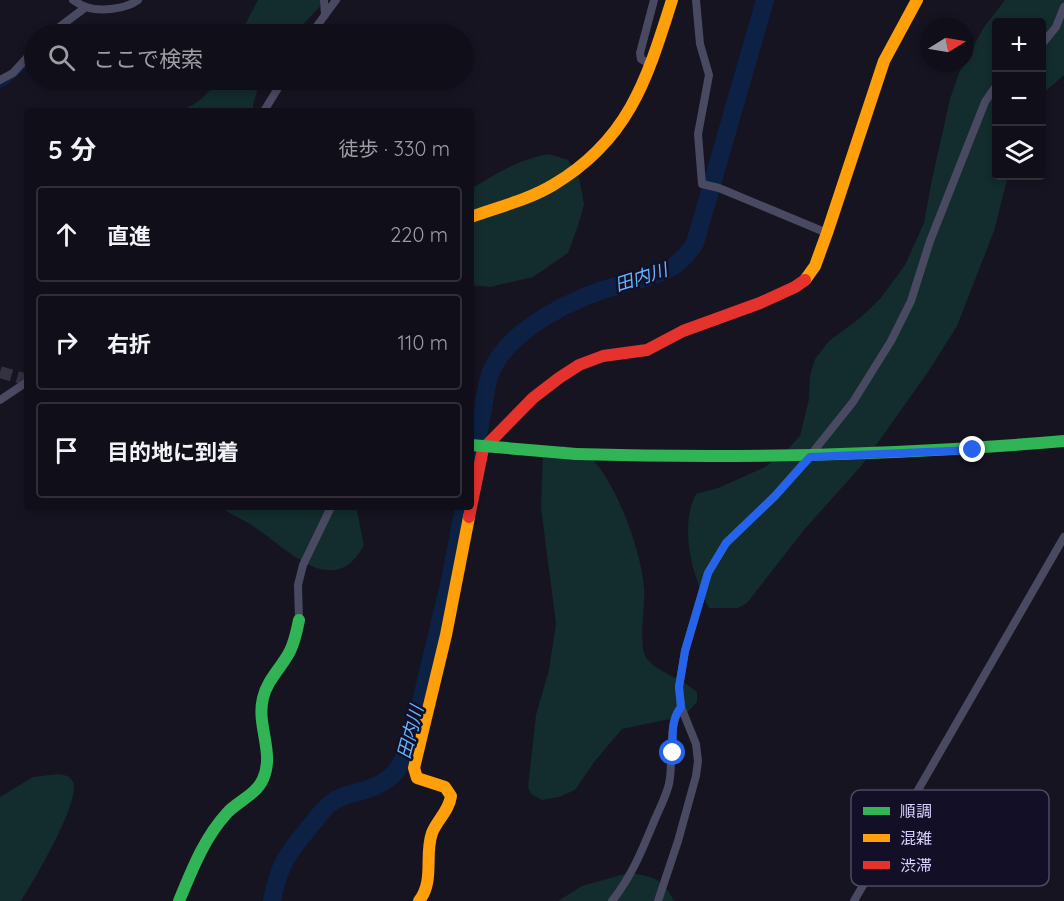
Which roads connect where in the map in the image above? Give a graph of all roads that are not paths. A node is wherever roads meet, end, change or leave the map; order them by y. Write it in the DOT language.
graph roads {
  1 [pos="73,0"];
  2 [pos="138,0"];
  3 [pos="324,0"];
  4 [pos="336,0"];
  5 [pos="654,0"];
  6 [pos="672,0"];
  7 [pos="696,0"];
  8 [pos="916,0"];
  9 [pos="86,7"];
  10 [pos="1064,7"];
  11 [pos="325,16"];
  12 [pos="63,24"];
  13 [pos="319,24"];
  14 [pos="1046,38"];
  15 [pos="24,61"];
  16 [pos="651,65"];
  17 [pos="0,80"];
  18 [pos="277,90"];
  19 [pos="992,92"];
  20 [pos="266,108"];
  21 [pos="474,216"];
  22 [pos="827,233"];
  23 [pos="24,384"];
  24 [pos="0,400"];
  25 [pos="1064,441"];
  26 [pos="474,445"];
  27 [pos="810,457"];
  28 [pos="474,494"];
  29 [pos="330,510"];
  30 [pos="471,510"];
  31 [pos="1064,537"];
  32 [pos="299,620"];
  33 [pos="681,707"];
  34 [pos="918,790"];
  35 [pos="863,886"];
  36 [pos="179,901"];
  37 [pos="419,901"];
  38 [pos="612,901"];
  39 [pos="658,901"];
  40 [pos="854,901"];
  1 -- 9 [label="street"];
  2 -- 9 [label="street"];
  3 -- 11 [label="street"];
  4 -- 11 [label="street"];
  5 -- 16 [label="street"];
  6 -- 16 [label="street"];
  7 -- 22 [label="street"];
  8 -- 22 [label="street"];
  9 -- 12 [label="street"];
  10 -- 14 [label="street"];
  11 -- 13 [label="street"];
  15 -- 17 [label="street"];
  16 -- 21 [label="street"];
  18 -- 20 [label="street"];
  19 -- 27 [label="street"];
  22 -- 28 [label="street"];
  23 -- 24 [label="street"];
  25 -- 27 [label="street"];
  26 -- 27 [label="street, bridge"];
  27 -- 33 [label="street"];
  29 -- 32 [label="street"];
  30 -- 37 [label="street"];
  31 -- 34 [label="street"];
  32 -- 36 [label="street"];
  33 -- 38 [label="street"];
  33 -- 39 [label="street"];
  35 -- 40 [label="street"];
}
